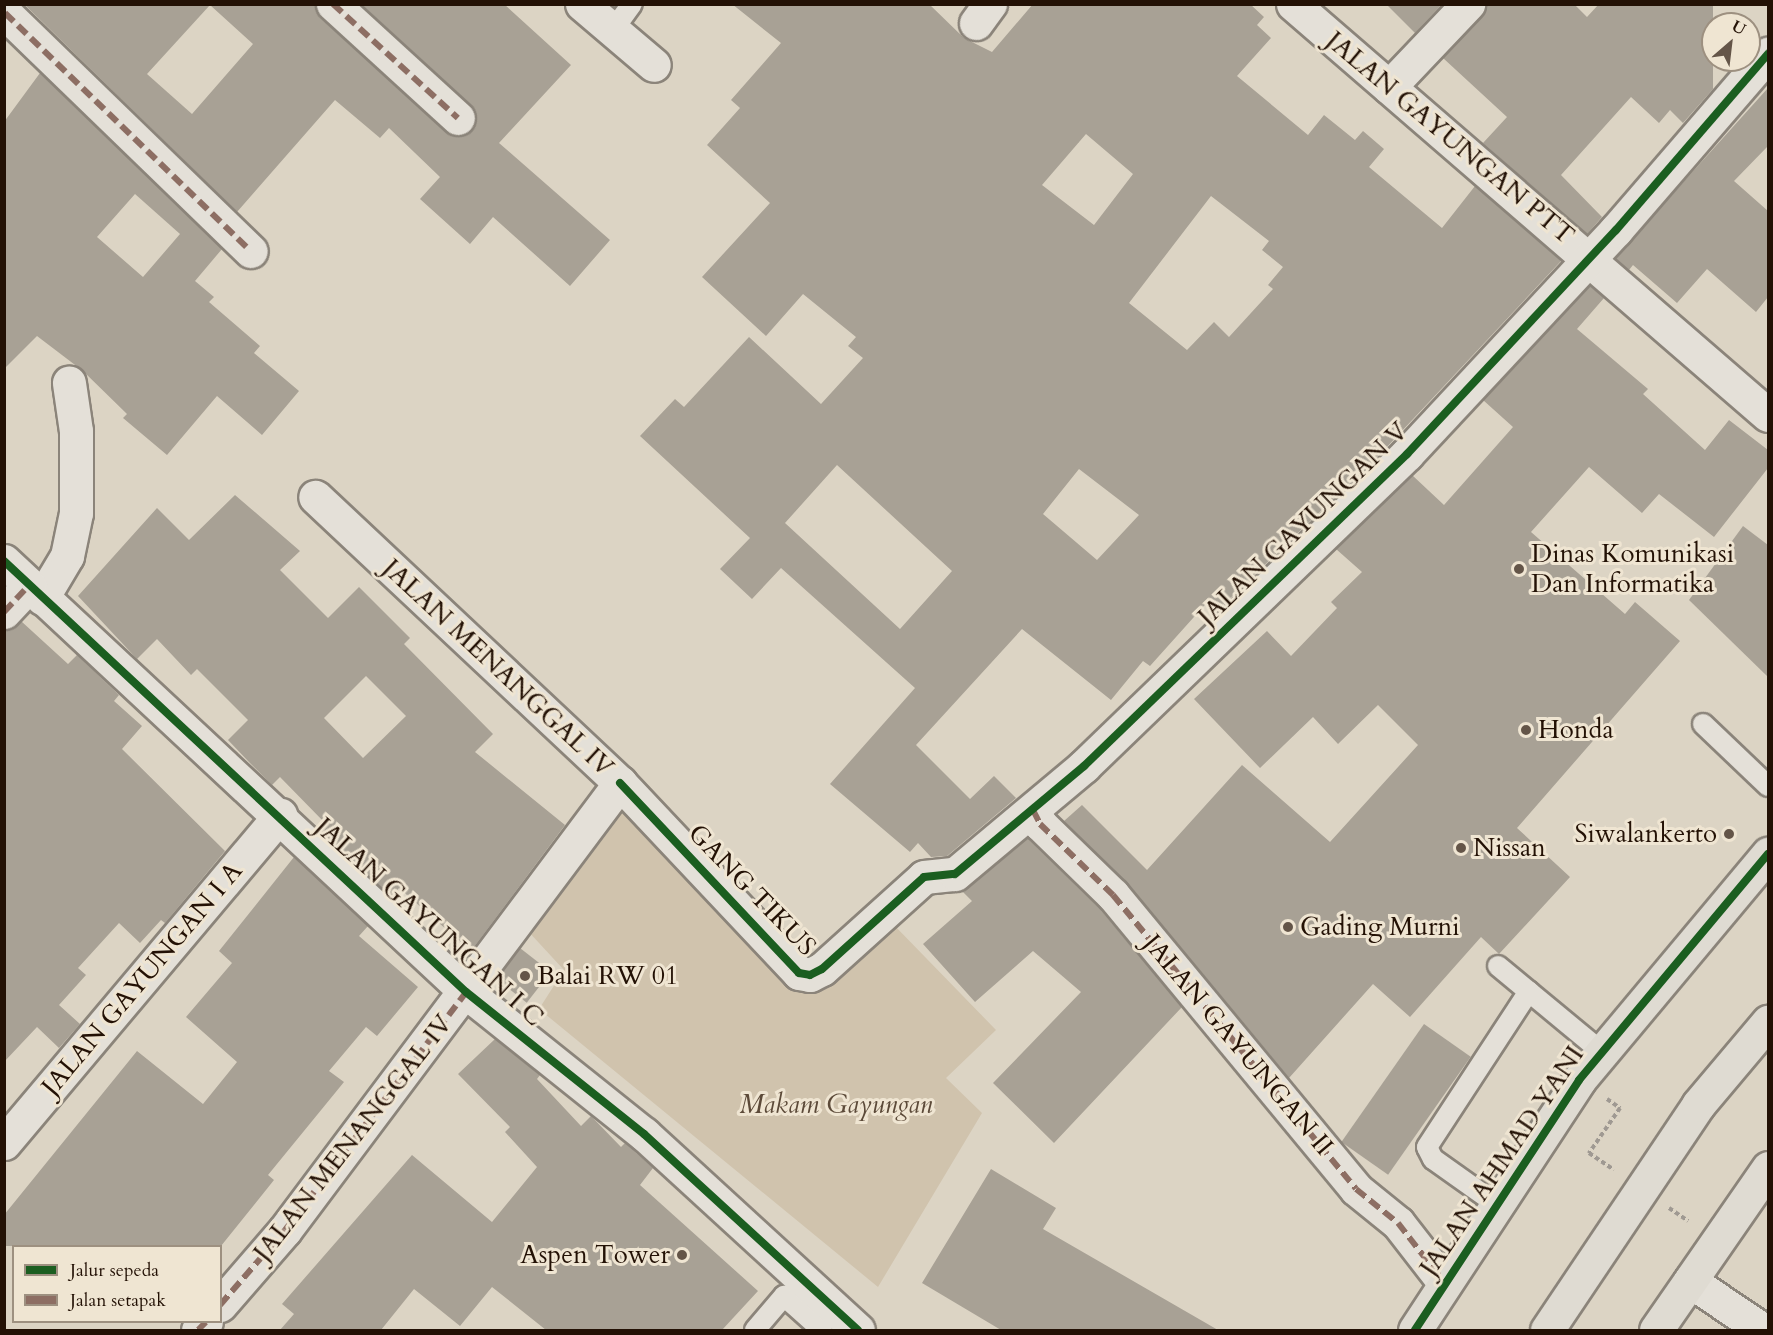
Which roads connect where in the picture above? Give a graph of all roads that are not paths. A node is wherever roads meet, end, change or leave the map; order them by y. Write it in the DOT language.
graph roads {
  1 [pos="12,4"];
  2 [pos="333,4"];
  3 [pos="582,4"];
  4 [pos="632,4"];
  5 [pos="1293,4"];
  6 [pos="1468,4"];
  7 [pos="5,14"];
  8 [pos="613,30"];
  9 [pos="1768,54"];
  10 [pos="654,64"];
  11 [pos="1389,87"];
  12 [pos="458,118"];
  13 [pos="251,250"];
  14 [pos="1591,256"];
  15 [pos="69,383"];
  16 [pos="1768,416"];
  17 [pos="315,497"];
  18 [pos="4,561"];
  19 [pos="36,591"];
  20 [pos="4,612"];
  21 [pos="1703,724"];
  22 [pos="620,783"];
  23 [pos="1768,786"];
  24 [pos="1033,810"];
  25 [pos="280,815"];
  26 [pos="1768,854"];
  27 [pos="1498,966"];
  28 [pos="1529,991"];
  29 [pos="466,992"];
  30 [pos="1768,1022"];
  31 [pos="1602,1052"];
  32 [pos="4,1143"];
  33 [pos="1768,1168"];
  34 [pos="1495,1203"];
  35 [pos="1443,1281"];
  36 [pos="1690,1281"];
  37 [pos="222,1303"];
  38 [pos="755,1330"];
  39 [pos="822,1330"];
  40 [pos="858,1330"];
  41 [pos="1415,1330"];
  42 [pos="1547,1330"];
  43 [pos="1656,1330"];
  44 [pos="1762,1330"];
  1 -- 7 [label="street"];
  2 -- 12 [label="street"];
  3 -- 8 [label="street"];
  4 -- 8 [label="lane"];
  5 -- 11 [label="street, JALAN GAYUNGAN PTT"];
  6 -- 11 [label="street"];
  7 -- 13 [label="street"];
  8 -- 10 [label="street"];
  9 -- 14 [label="street, JALAN GAYUNGAN V"];
  11 -- 14 [label="street, JALAN GAYUNGAN PTT"];
  14 -- 16 [label="street, JALAN GAYUNGAN PTT"];
  14 -- 24 [label="street, JALAN GAYUNGAN V"];
  15 -- 19 [label="street"];
  17 -- 22 [label="street, JALAN MENANGGAL IV"];
  18 -- 19 [label="street, JALAN GAYUNGAN I C"];
  19 -- 20 [label="street"];
  19 -- 25 [label="street, JALAN GAYUNGAN I C"];
  21 -- 23 [label="lane"];
  22 -- 24 [label="street, GANG TIKUS"];
  22 -- 29 [label="street, JALAN MENANGGAL IV"];
  24 -- 35 [label="street, JALAN GAYUNGAN II"];
  25 -- 29 [label="street, JALAN GAYUNGAN I C"];
  25 -- 32 [label="street, JALAN GAYUNGAN I A"];
  26 -- 31 [label="highway, JALAN AHMAD YANI"];
  27 -- 28 [label="lane"];
  28 -- 31 [label="lane"];
  28 -- 34 [label="lane"];
  29 -- 37 [label="street, JALAN MENANGGAL IV"];
  29 -- 40 [label="street, JALAN GAYUNGAN I C"];
  30 -- 42 [label="highway"];
  31 -- 34 [label="highway, JALAN AHMAD YANI"];
  33 -- 36 [label="highway"];
  34 -- 35 [label="highway, JALAN AHMAD YANI"];
  35 -- 41 [label="highway, JALAN AHMAD YANI"];
  36 -- 43 [label="highway"];
  36 -- 44 [label="street"];
  38 -- 39 [label="lane"];
}
